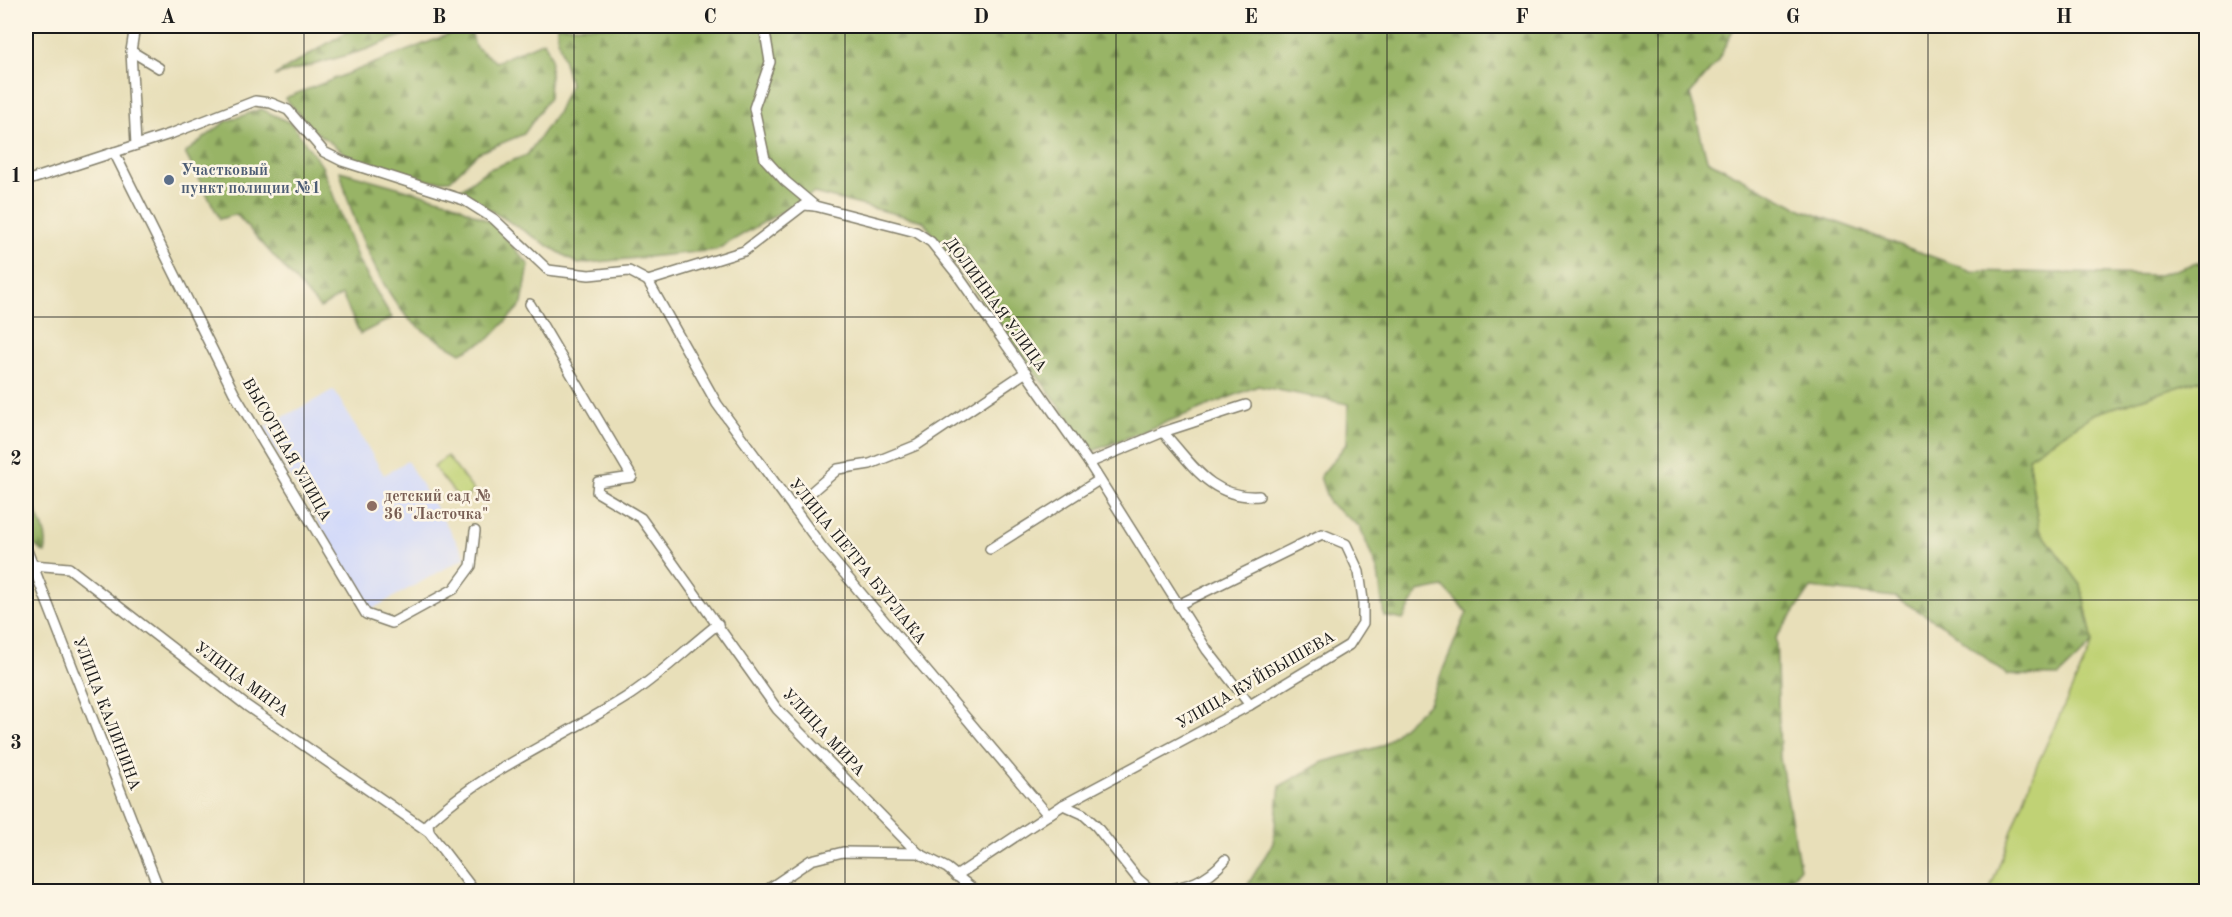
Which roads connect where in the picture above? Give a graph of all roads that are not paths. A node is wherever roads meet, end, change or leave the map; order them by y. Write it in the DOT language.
graph roads {
  1 [pos="135,26"];
  2 [pos="764,26"];
  3 [pos="131,51"];
  4 [pos="159,68"];
  5 [pos="136,145"];
  6 [pos="114,152"];
  7 [pos="26,181"];
  8 [pos="815,206"];
  9 [pos="648,281"];
  10 [pos="530,304"];
  11 [pos="1026,372"];
  12 [pos="1246,405"];
  13 [pos="1163,432"];
  14 [pos="1089,463"];
  15 [pos="1099,480"];
  16 [pos="1259,496"];
  17 [pos="793,508"];
  18 [pos="475,531"];
  19 [pos="26,548"];
  20 [pos="990,549"];
  21 [pos="32,565"];
  22 [pos="1178,605"];
  23 [pos="717,624"];
  24 [pos="1250,705"];
  25 [pos="1063,805"];
  26 [pos="1048,815"];
  27 [pos="429,832"];
  28 [pos="918,853"];
  29 [pos="1225,860"];
  30 [pos="957,876"];
  31 [pos="160,891"];
  32 [pos="476,891"];
  33 [pos="764,891"];
  34 [pos="977,891"];
  35 [pos="1155,891"];
  1 -- 3 [label="street"];
  2 -- 8 [label="street"];
  3 -- 4 [label="street"];
  3 -- 5 [label="street"];
  5 -- 6 [label="street"];
  5 -- 9 [label="street"];
  6 -- 7 [label="street"];
  6 -- 18 [label="street, ВЫСОТНАЯ УЛИЦА"];
  8 -- 9 [label="street"];
  8 -- 11 [label="street, ДОЛИННАЯ УЛИЦА"];
  9 -- 17 [label="street, УЛИЦА ПЕТРА БУРЛАКА"];
  10 -- 23 [label="street, УЛИЦА МИРА"];
  11 -- 14 [label="street, ДОЛИННАЯ УЛИЦА"];
  11 -- 17 [label="street"];
  12 -- 13 [label="street"];
  13 -- 14 [label="street"];
  13 -- 16 [label="street"];
  14 -- 15 [label="street, ДОЛИННАЯ УЛИЦА"];
  15 -- 20 [label="street"];
  15 -- 22 [label="street, ДОЛИННАЯ УЛИЦА"];
  17 -- 26 [label="street, УЛИЦА ПЕТРА БУРЛАКА"];
  19 -- 21 [label="street, УЛИЦА КАЛИНИНА"];
  21 -- 27 [label="street, УЛИЦА МИРА"];
  21 -- 31 [label="street, УЛИЦА КАЛИНИНА"];
  22 -- 24 [label="street, ДОЛИННАЯ УЛИЦА"];
  22 -- 24 [label="street, УЛИЦА КУЙБЫШЕВА"];
  23 -- 27 [label="street"];
  23 -- 28 [label="street, УЛИЦА МИРА"];
  24 -- 25 [label="street, УЛИЦА КУЙБЫШЕВА"];
  25 -- 26 [label="street, УЛИЦА КУЙБЫШЕВА"];
  25 -- 35 [label="street"];
  26 -- 30 [label="street, УЛИЦА КУЙБЫШЕВА"];
  27 -- 32 [label="street, УЛИЦА МИРА"];
  28 -- 30 [label="street"];
  28 -- 33 [label="street"];
  29 -- 35 [label="street"];
  30 -- 34 [label="street"];
}
